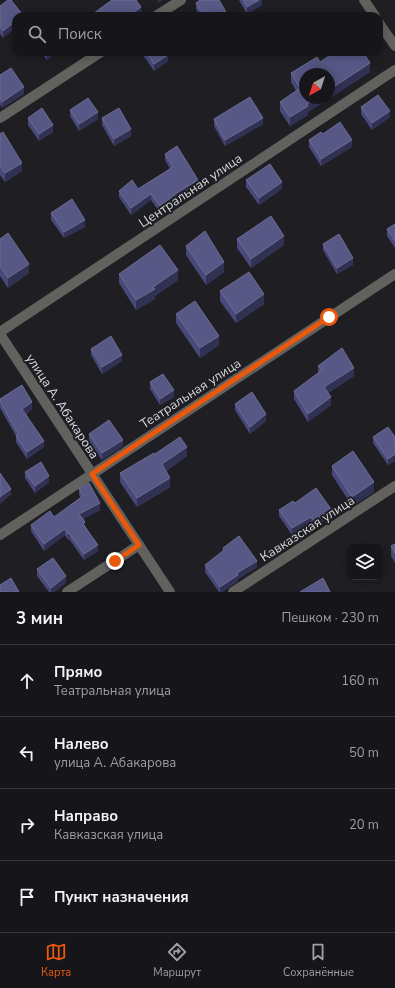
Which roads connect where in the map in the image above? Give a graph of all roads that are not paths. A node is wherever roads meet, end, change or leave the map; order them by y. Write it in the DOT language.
graph roads {
  1 [pos="181,0"];
  2 [pos="364,0"];
  3 [pos="162,12"];
  4 [pos="372,12"];
  5 [pos="383,29"];
  6 [pos="395,46"];
  7 [pos="95,56"];
  8 [pos="395,70"];
  9 [pos="0,118"];
  10 [pos="395,274"];
  11 [pos="0,333"];
  12 [pos="92,474"];
  13 [pos="395,486"];
  14 [pos="0,535"];
  15 [pos="139,545"];
  16 [pos="67,592"];
  17 [pos="170,592"];
  18 [pos="233,592"];
  1 -- 3 [label="street"];
  2 -- 4 [label="street"];
  5 -- 6 [label="street"];
  7 -- 9 [label="street"];
  8 -- 11 [label="street, Центральная улица"];
  10 -- 12 [label="street, Театральная улица"];
  11 -- 12 [label="street, улица А. Абакарова"];
  12 -- 14 [label="street, Театральная улица"];
  12 -- 15 [label="street, улица А. Абакарова"];
  13 -- 18 [label="street, Кавказская улица"];
  15 -- 16 [label="street"];
  15 -- 17 [label="street, улица А. Абакарова"];
}
